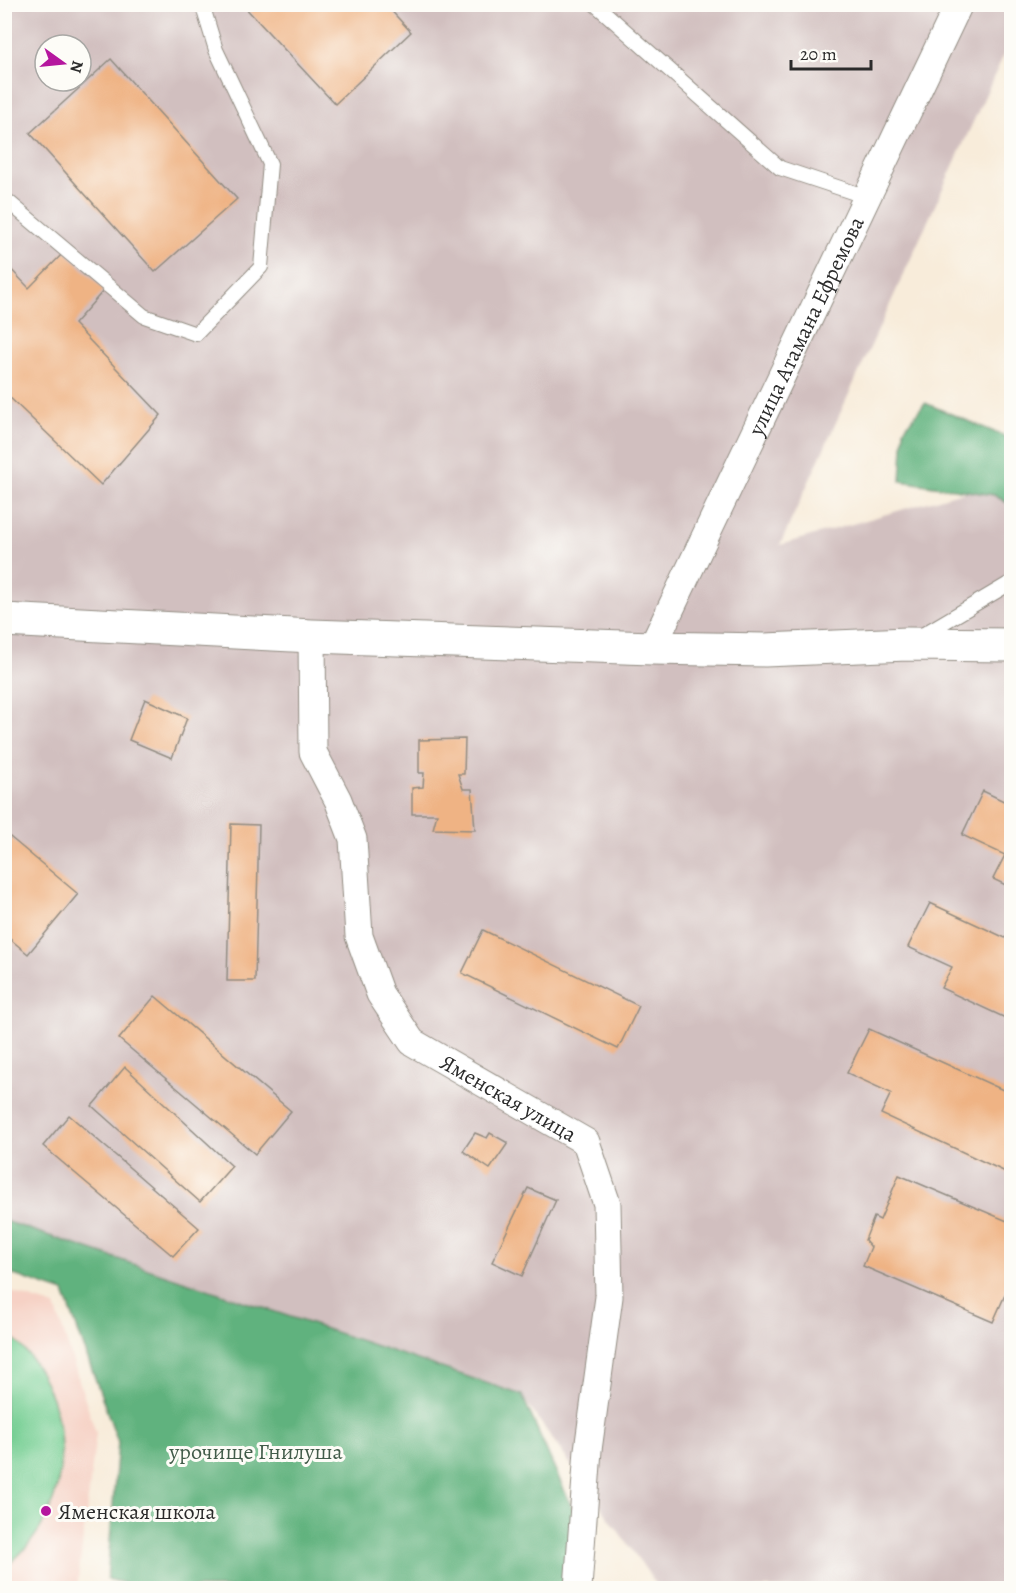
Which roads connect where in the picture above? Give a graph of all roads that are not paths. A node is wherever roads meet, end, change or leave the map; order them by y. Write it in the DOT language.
graph roads {
  1 [pos="202,4"];
  2 [pos="595,4"];
  3 [pos="959,4"];
  4 [pos="867,197"];
  5 [pos="4,198"];
  6 [pos="1011,582"];
  7 [pos="4,620"];
  8 [pos="312,636"];
  9 [pos="907,644"];
  10 [pos="1011,645"];
  11 [pos="652,648"];
  12 [pos="578,1588"];
  1 -- 5 [label="lane"];
  2 -- 4 [label="lane"];
  3 -- 4 [label="street, улица Атамана Ефремова"];
  4 -- 11 [label="street, улица Атамана Ефремова"];
  6 -- 9 [label="lane"];
  7 -- 8 [label="street"];
  8 -- 11 [label="street"];
  8 -- 12 [label="street, Яменская улица"];
  9 -- 10 [label="street"];
  9 -- 11 [label="street"];
}
